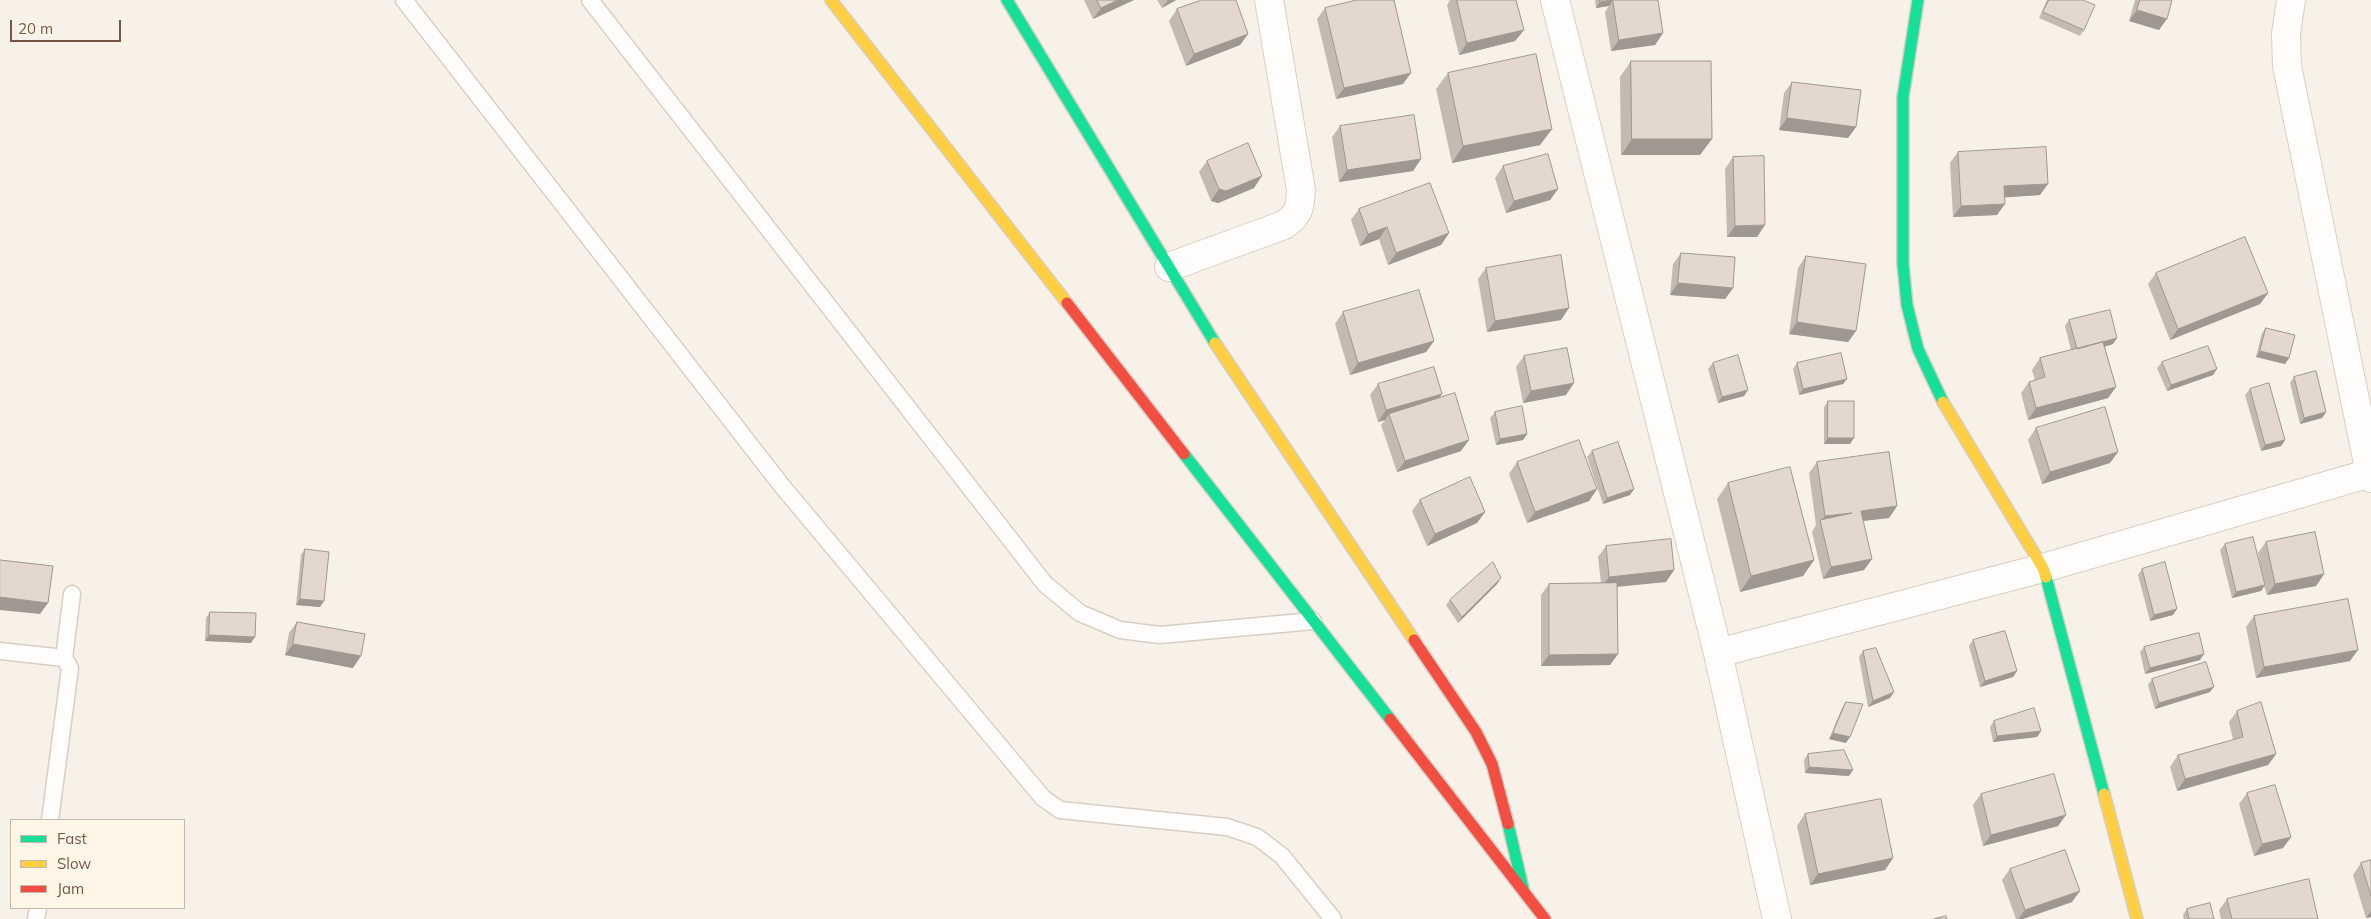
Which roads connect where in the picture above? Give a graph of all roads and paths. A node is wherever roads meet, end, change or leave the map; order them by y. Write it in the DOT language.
graph roads {
  1 [pos="404,0"];
  2 [pos="590,0"];
  3 [pos="831,0"];
  4 [pos="1007,0"];
  5 [pos="1269,0"];
  6 [pos="1555,0"];
  7 [pos="1918,0"];
  8 [pos="2291,0"];
  9 [pos="1169,267"];
  10 [pos="2371,475"];
  11 [pos="2043,568"];
  12 [pos="72,594"];
  13 [pos="1313,621"];
  14 [pos="0,651"];
  15 [pos="1718,652"];
  16 [pos="64,658"];
  17 [pos="50,819"];
  18 [pos="1524,892"];
  19 [pos="1333,919"];
  20 [pos="1545,919"];
  21 [pos="1776,919"];
  22 [pos="2137,919"];
  1 -- 19 [label="lane"];
  2 -- 13 [label="lane"];
  3 -- 13 [label="main road"];
  4 -- 9 [label="main road"];
  5 -- 9 [label="street"];
  6 -- 15 [label="street"];
  7 -- 11 [label="main road"];
  8 -- 10 [label="street"];
  9 -- 18 [label="main road"];
  10 -- 11 [label="street"];
  11 -- 15 [label="street"];
  11 -- 22 [label="main road"];
  12 -- 16 [label="lane"];
  13 -- 18 [label="main road"];
  14 -- 16 [label="lane"];
  15 -- 21 [label="street"];
  16 -- 17 [label="lane"];
  18 -- 20 [label="main road"];
}
